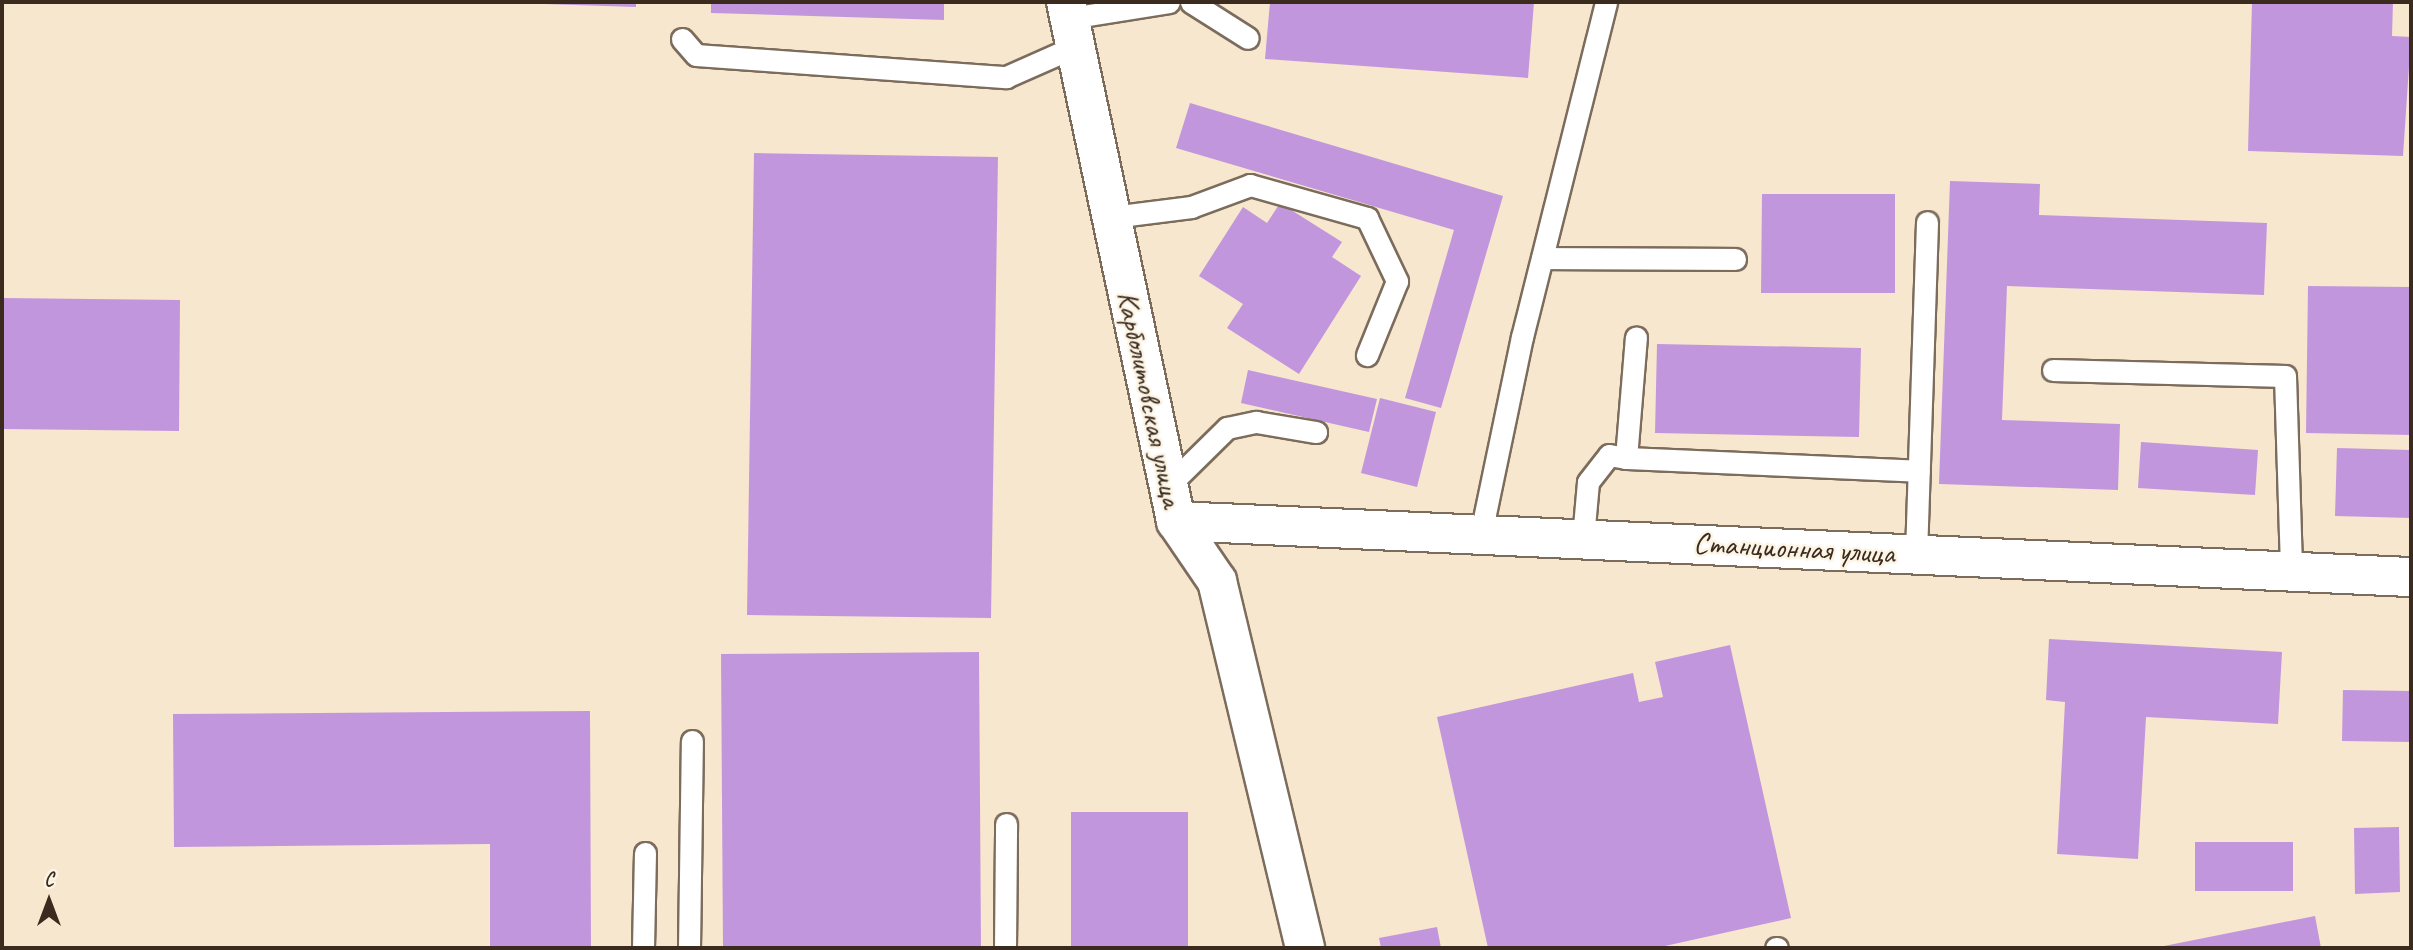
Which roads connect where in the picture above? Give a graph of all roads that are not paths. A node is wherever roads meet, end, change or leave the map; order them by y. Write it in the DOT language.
graph roads {
  1 [pos="1169,2"];
  2 [pos="1191,2"];
  3 [pos="1606,2"];
  4 [pos="1071,22"];
  5 [pos="1248,38"];
  6 [pos="682,39"];
  7 [pos="1112,217"];
  8 [pos="1927,222"];
  9 [pos="1542,258"];
  10 [pos="1735,259"];
  11 [pos="1636,337"];
  12 [pos="1367,355"];
  13 [pos="2053,370"];
  14 [pos="1316,432"];
  15 [pos="1626,458"];
  16 [pos="1919,471"];
  17 [pos="1172,504"];
  18 [pos="1481,533"];
  19 [pos="1583,538"];
  20 [pos="1916,554"];
  21 [pos="2291,571"];
  22 [pos="2411,577"];
  23 [pos="692,741"];
  24 [pos="1006,824"];
  25 [pos="645,853"];
  26 [pos="643,948"];
  27 [pos="690,948"];
  28 [pos="1005,948"];
  29 [pos="1305,948"];
  1 -- 4 [label="lane"];
  2 -- 5 [label="lane"];
  3 -- 9 [label="lane"];
  4 -- 6 [label="lane"];
  4 -- 7 [label="street, Карболитовская улица"];
  7 -- 12 [label="lane"];
  7 -- 17 [label="street, Карболитовская улица"];
  8 -- 16 [label="lane"];
  9 -- 10 [label="lane"];
  9 -- 18 [label="lane"];
  11 -- 15 [label="lane"];
  13 -- 21 [label="lane"];
  14 -- 17 [label="lane"];
  15 -- 16 [label="lane"];
  15 -- 19 [label="lane"];
  16 -- 20 [label="lane"];
  17 -- 18 [label="street, Станционная улица"];
  17 -- 29 [label="street, Карболитовская улица"];
  18 -- 19 [label="street, Станционная улица"];
  19 -- 20 [label="street, Станционная улица"];
  20 -- 21 [label="street, Станционная улица"];
  21 -- 22 [label="street, Станционная улица"];
  23 -- 27 [label="lane"];
  24 -- 28 [label="lane"];
  25 -- 26 [label="lane"];
}
